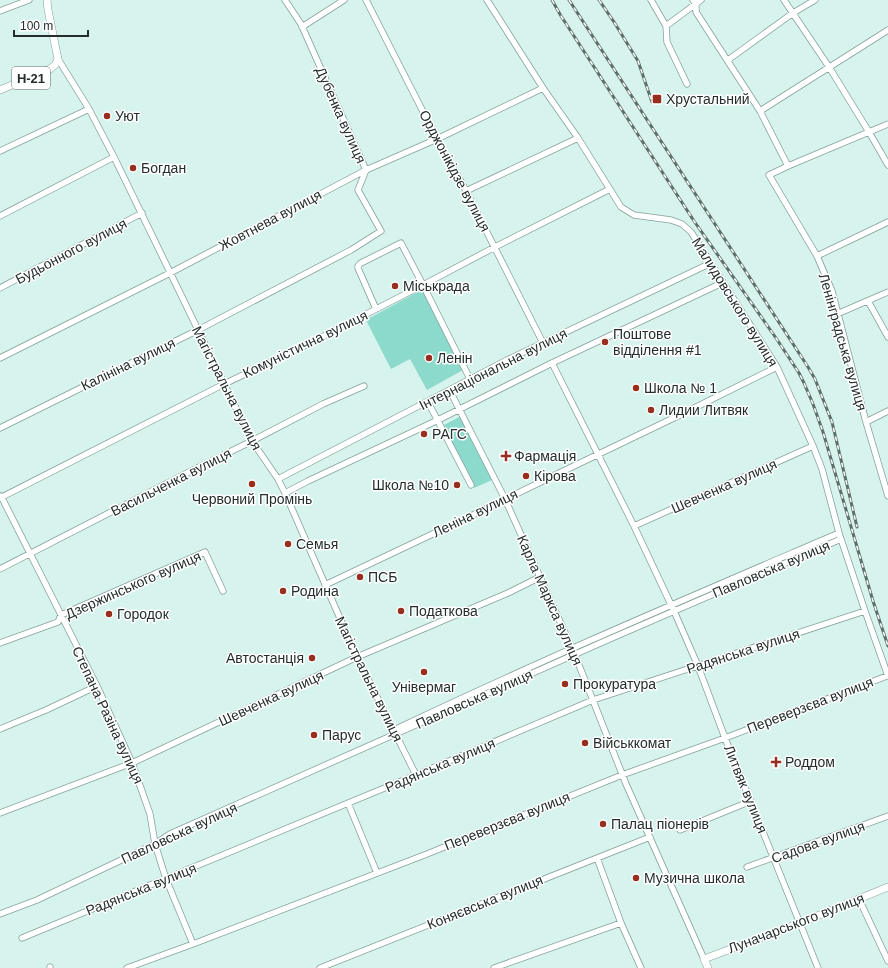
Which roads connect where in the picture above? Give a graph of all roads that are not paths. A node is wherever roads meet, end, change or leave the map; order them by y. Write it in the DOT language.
graph roads {
  1 [pos="29,0"];
  2 [pos="47,0"];
  3 [pos="285,0"];
  4 [pos="344,0"];
  5 [pos="366,0"];
  6 [pos="487,0"];
  7 [pos="651,0"];
  8 [pos="701,0"];
  9 [pos="784,0"];
  10 [pos="815,0"];
  11 [pos="695,2"];
  12 [pos="0,11"];
  13 [pos="793,13"];
  14 [pos="666,26"];
  15 [pos="302,27"];
  16 [pos="888,30"];
  17 [pos="58,59"];
  18 [pos="728,60"];
  19 [pos="829,67"];
  20 [pos="687,84"];
  21 [pos="543,88"];
  22 [pos="0,90"];
  23 [pos="89,109"];
  24 [pos="760,111"];
  25 [pos="888,124"];
  26 [pos="869,132"];
  27 [pos="578,138"];
  28 [pos="436,139"];
  29 [pos="0,151"];
  30 [pos="114,157"];
  31 [pos="888,165"];
  32 [pos="788,166"];
  33 [pos="366,170"];
  34 [pos="610,189"];
  35 [pos="466,191"];
  36 [pos="142,213"];
  37 [pos="0,216"];
  38 [pos="888,222"];
  39 [pos="381,231"];
  40 [pos="495,247"];
  41 [pos="817,256"];
  42 [pos="711,264"];
  43 [pos="170,273"];
  44 [pos="722,283"];
  45 [pos="423,285"];
  46 [pos="0,288"];
  47 [pos="888,292"];
  48 [pos="868,301"];
  49 [pos="376,309"];
  50 [pos="837,314"];
  51 [pos="198,330"];
  52 [pos="888,337"];
  53 [pos="543,343"];
  54 [pos="0,358"];
  55 [pos="552,364"];
  56 [pos="777,368"];
  57 [pos="470,380"];
  58 [pos="224,384"];
  59 [pos="364,386"];
  60 [pos="450,390"];
  61 [pos="428,402"];
  62 [pos="459,409"];
  63 [pos="888,411"];
  64 [pos="438,420"];
  65 [pos="866,422"];
  66 [pos="0,428"];
  67 [pos="252,442"];
  68 [pos="814,446"];
  69 [pos="598,454"];
  70 [pos="278,479"];
  71 [pos="471,485"];
  72 [pos="285,493"];
  73 [pos="888,496"];
  74 [pos="0,497"];
  75 [pos="505,499"];
  76 [pos="634,526"];
  77 [pos="840,536"];
  78 [pos="30,553"];
  79 [pos="0,569"];
  80 [pos="540,577"];
  81 [pos="325,585"];
  82 [pos="223,592"];
  83 [pos="671,605"];
  84 [pos="674,611"];
  85 [pos="865,611"];
  86 [pos="61,615"];
  87 [pos="0,643"];
  88 [pos="572,648"];
  89 [pos="575,655"];
  90 [pos="357,657"];
  91 [pos="698,666"];
  92 [pos="888,676"];
  93 [pos="97,686"];
  94 [pos="593,700"];
  95 [pos="0,729"];
  96 [pos="395,732"];
  97 [pos="725,738"];
  98 [pos="132,762"];
  99 [pos="416,775"];
  100 [pos="622,775"];
  101 [pos="751,801"];
  102 [pos="348,803"];
  103 [pos="0,813"];
  104 [pos="888,816"];
  105 [pos="680,830"];
  106 [pos="650,838"];
  107 [pos="155,844"];
  108 [pos="597,858"];
  109 [pos="774,858"];
  110 [pos="748,867"];
  111 [pos="377,873"];
  112 [pos="166,879"];
  113 [pos="888,887"];
  114 [pos="859,899"];
  115 [pos="0,914"];
  116 [pos="621,923"];
  117 [pos="800,923"];
  118 [pos="22,938"];
  119 [pos="193,944"];
  120 [pos="704,959"];
  121 [pos="888,961"];
  122 [pos="127,968"];
  123 [pos="320,968"];
  124 [pos="494,968"];
  125 [pos="641,968"];
  126 [pos="708,968"];
  127 [pos="818,968"];
  1 -- 12 [label="street"];
  2 -- 17 [label="main road, Магістральна вулиця / Н-21"];
  3 -- 15 [label="street, Дубенка вулиця"];
  4 -- 15 [label="street"];
  5 -- 28 [label="street, Орджонікідзе вулиця"];
  6 -- 21 [label="street, Малидовського вулиця"];
  7 -- 14 [label="street"];
  8 -- 11 [label="street"];
  9 -- 13 [label="street"];
  10 -- 13 [label="street"];
  11 -- 14 [label="street"];
  11 -- 18 [label="street"];
  13 -- 18 [label="street"];
  13 -- 19 [label="street"];
  14 -- 20 [label="street"];
  15 -- 33 [label="street, Дубенка вулиця"];
  16 -- 19 [label="street"];
  17 -- 22 [label="main road, Н-21"];
  17 -- 23 [label="street, Магістральна вулиця"];
  18 -- 24 [label="street"];
  19 -- 24 [label="street"];
  19 -- 26 [label="street"];
  21 -- 27 [label="street, Малидовського вулиця"];
  21 -- 28 [label="street, Жовтнева вулиця"];
  23 -- 29 [label="street"];
  23 -- 30 [label="street, Магістральна вулиця"];
  24 -- 32 [label="street"];
  25 -- 26 [label="street"];
  26 -- 31 [label="street"];
  26 -- 32 [label="street"];
  27 -- 34 [label="street, Малидовського вулиця"];
  27 -- 35 [label="street"];
  28 -- 33 [label="street, Жовтнева вулиця"];
  28 -- 35 [label="street, Орджонікідзе вулиця"];
  30 -- 36 [label="street, Магістральна вулиця"];
  30 -- 37 [label="street"];
  32 -- 41 [label="street, Ленінградська вулиця"];
  33 -- 39 [label="street, Дубенка вулиця"];
  33 -- 43 [label="street, Жовтнева вулиця"];
  34 -- 40 [label="street, Комуністична вулиця"];
  34 -- 42 [label="street, Малидовського вулиця"];
  35 -- 40 [label="street, Орджонікідзе вулиця"];
  36 -- 43 [label="street, Магістральна вулиця"];
  36 -- 46 [label="street, Будьонного вулиця"];
  38 -- 41 [label="street"];
  39 -- 51 [label="street, Калініна вулиця"];
  40 -- 45 [label="street, Комуністична вулиця"];
  40 -- 53 [label="street, Орджонікідзе вулиця"];
  41 -- 50 [label="street, Ленінградська вулиця"];
  42 -- 44 [label="street, Малидовського вулиця"];
  42 -- 53 [label="street, Інтернаціональна вулиця"];
  43 -- 51 [label="street, Магістральна вулиця"];
  43 -- 54 [label="street, Жовтнева вулиця"];
  44 -- 55 [label="street, Інтернаціональна вулиця"];
  44 -- 56 [label="street, Малидовського вулиця"];
  45 -- 49 [label="street, Комуністична вулиця"];
  45 -- 49 [label="street"];
  45 -- 57 [label="street"];
  47 -- 48 [label="street"];
  48 -- 50 [label="street"];
  48 -- 52 [label="street"];
  49 -- 58 [label="street, Комуністична вулиця"];
  50 -- 65 [label="street, Ленінградська вулиця"];
  51 -- 58 [label="street, Магістральна вулиця"];
  51 -- 66 [label="street, Калініна вулиця"];
  53 -- 57 [label="street, Інтернаціональна вулиця"];
  55 -- 62 [label="street, Інтернаціональна вулиця"];
  55 -- 69 [label="street, Литвяк вулиця"];
  56 -- 68 [label="street, Малидовського вулиця"];
  56 -- 69 [label="street, Леніна вулиця"];
  57 -- 60 [label="street, Інтернаціональна вулиця"];
  58 -- 67 [label="street, Магістральна вулиця"];
  58 -- 74 [label="street, Комуністична вулиця"];
  59 -- 67 [label="street, Васильченка вулиця"];
  60 -- 61 [label="street, Інтернаціональна вулиця"];
  60 -- 62 [label="street, Карла Маркса вулиця"];
  61 -- 64 [label="street"];
  61 -- 70 [label="street, Інтернаціональна вулиця"];
  62 -- 64 [label="street, Інтернаціональна вулиця"];
  62 -- 75 [label="street, Карла Маркса вулиця"];
  63 -- 65 [label="street"];
  64 -- 71 [label="street"];
  64 -- 72 [label="street, Інтернаціональна вулиця"];
  65 -- 73 [label="street, Ленінградська вулиця"];
  67 -- 70 [label="street, Магістральна вулиця"];
  67 -- 78 [label="street, Васильченка вулиця"];
  68 -- 76 [label="street, Шевченка вулиця"];
  68 -- 77 [label="street, Малидовського вулиця"];
  69 -- 75 [label="street, Леніна вулиця"];
  69 -- 76 [label="street, Литвяк вулиця"];
  70 -- 72 [label="street, Магістральна вулиця"];
  72 -- 81 [label="street, Магістральна вулиця"];
  74 -- 78 [label="street, Степана Разіна вулиця"];
  75 -- 80 [label="street, Карла Маркса вулиця"];
  75 -- 81 [label="street, Леніна вулиця"];
  76 -- 83 [label="street, Литвяк вулиця"];
  77 -- 83 [label="street, Павловська вулиця"];
  77 -- 84 [label="street, Павловська вулиця"];
  77 -- 85 [label="street, Малидовського вулиця"];
  78 -- 79 [label="street, Васильченка вулиця"];
  78 -- 86 [label="street, Степана Разіна вулиця"];
  80 -- 88 [label="street, Карла Маркса вулиця"];
  80 -- 90 [label="street, Шевченка вулиця"];
  81 -- 90 [label="street, Магістральна вулиця"];
  82 -- 86 [label="street, Дзержинського вулиця"];
  83 -- 84 [label="street, Литвяк вулиця"];
  83 -- 88 [label="street, Павловська вулиця"];
  84 -- 89 [label="street, Павловська вулиця"];
  84 -- 91 [label="street, Литвяк вулиця"];
  85 -- 91 [label="street, Радянська вулиця"];
  85 -- 92 [label="street, Малидовського вулиця"];
  86 -- 87 [label="street, Дзержинського вулиця"];
  86 -- 93 [label="street, Степана Разіна вулиця"];
  88 -- 89 [label="street, Карла Маркса вулиця"];
  88 -- 96 [label="street, Павловська вулиця"];
  89 -- 94 [label="street, Карла Маркса вулиця"];
  89 -- 96 [label="street, Павловська вулиця"];
  90 -- 96 [label="street, Магістральна вулиця"];
  90 -- 98 [label="street, Шевченка вулиця"];
  91 -- 94 [label="street, Радянська вулиця"];
  91 -- 97 [label="street, Литвяк вулиця"];
  92 -- 97 [label="street, Переверзєва вулиця"];
  93 -- 95 [label="street"];
  93 -- 98 [label="street, Степана Разіна вулиця"];
  94 -- 99 [label="street, Радянська вулиця"];
  94 -- 100 [label="street, Карла Маркса вулиця"];
  96 -- 99 [label="street, Магістральна вулиця"];
  96 -- 107 [label="street, Павловська вулиця"];
  97 -- 100 [label="street, Переверзєва вулиця"];
  97 -- 101 [label="street, Литвяк вулиця"];
  98 -- 103 [label="street, Шевченка вулиця"];
  98 -- 107 [label="street, Степана Разіна вулиця"];
  99 -- 102 [label="street, Радянська вулиця"];
  100 -- 106 [label="street, Карла Маркса вулиця"];
  100 -- 111 [label="street, Переверзєва вулиця"];
  101 -- 105 [label="street"];
  101 -- 109 [label="street, Литвяк вулиця"];
  102 -- 111 [label="street"];
  102 -- 112 [label="street, Радянська вулиця"];
  104 -- 109 [label="street, Садова вулиця"];
  106 -- 108 [label="street, Коняєвська вулиця"];
  106 -- 120 [label="street, Карла Маркса вулиця"];
  107 -- 112 [label="street, Степана Разіна вулиця"];
  107 -- 115 [label="street, Павловська вулиця"];
  108 -- 116 [label="street"];
  108 -- 123 [label="street, Коняєвська вулиця"];
  109 -- 110 [label="street, Садова вулиця"];
  109 -- 117 [label="street, Литвяк вулиця"];
  111 -- 119 [label="street, Переверзєва вулиця"];
  112 -- 118 [label="street, Радянська вулиця"];
  112 -- 119 [label="street, Степана Разіна вулиця"];
  113 -- 114 [label="main road, Луначарського вулиця"];
  114 -- 117 [label="main road, Луначарського вулиця"];
  114 -- 121 [label="street"];
  116 -- 124 [label="street"];
  116 -- 125 [label="street"];
  117 -- 120 [label="main road, Луначарського вулиця"];
  117 -- 127 [label="street, Литвяк вулиця"];
  119 -- 122 [label="street, Переверзєва вулиця"];
  120 -- 126 [label="main road, Карла Маркса вулиця"];
}
